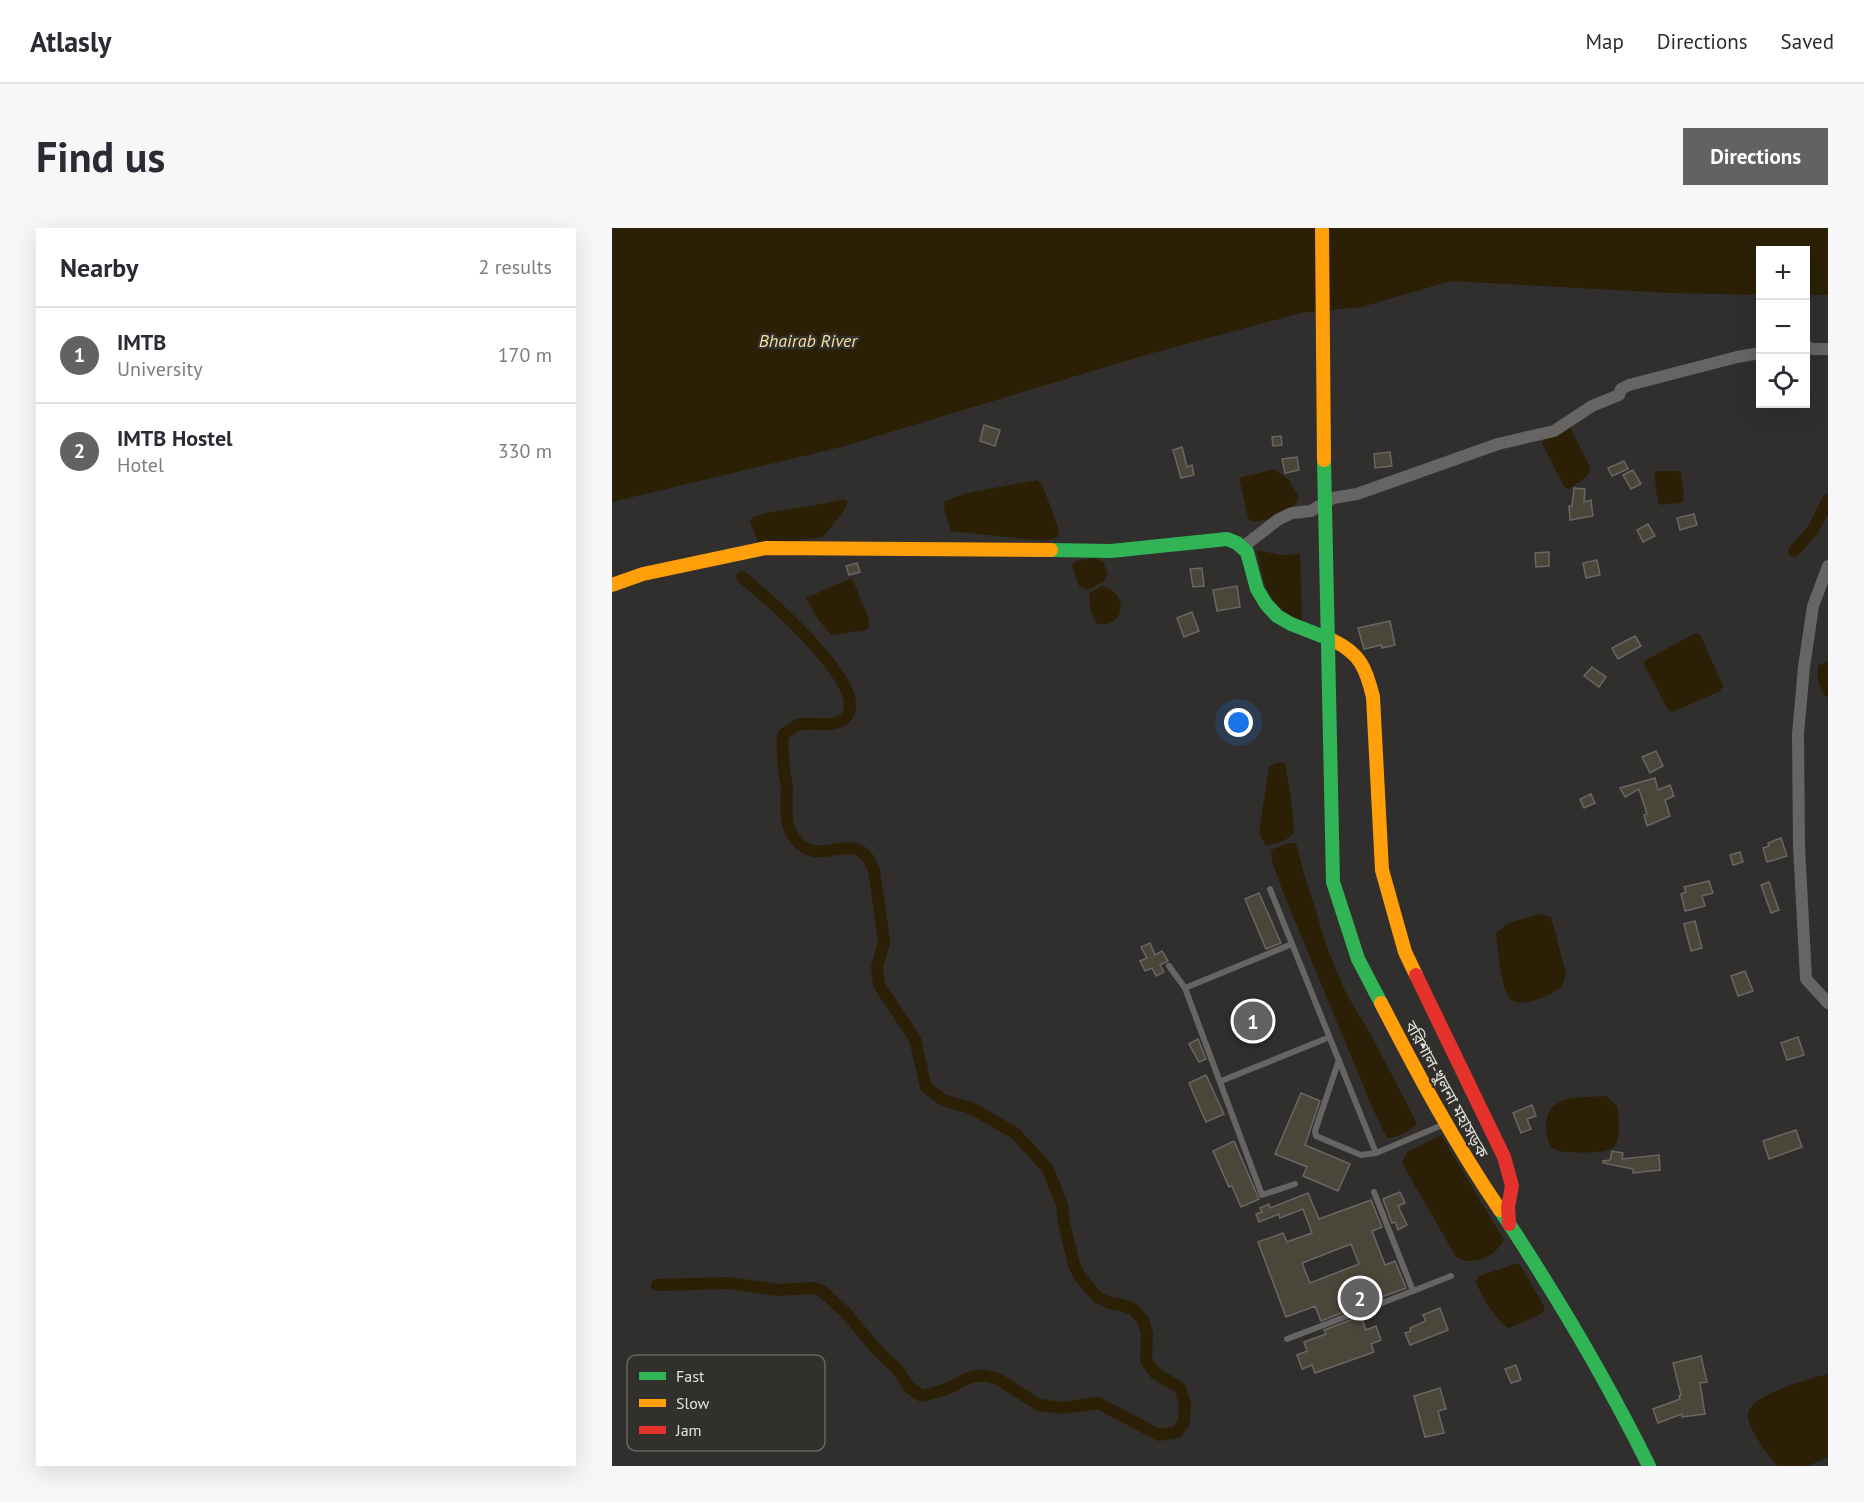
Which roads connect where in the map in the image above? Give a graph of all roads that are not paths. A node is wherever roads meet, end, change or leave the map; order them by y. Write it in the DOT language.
graph roads {
  1 [pos="1322,228"];
  2 [pos="1810,348"];
  3 [pos="1828,349"];
  4 [pos="1756,354"];
  5 [pos="1244,546"];
  6 [pos="1828,566"];
  7 [pos="612,585"];
  8 [pos="1270,889"];
  9 [pos="1292,944"];
  10 [pos="1169,966"];
  11 [pos="1185,988"];
  12 [pos="1828,1003"];
  13 [pos="1325,1039"];
  14 [pos="1339,1060"];
  15 [pos="1221,1081"];
  16 [pos="1440,1126"];
  17 [pos="1376,1153"];
  18 [pos="1295,1184"];
  19 [pos="1374,1192"];
  20 [pos="1509,1224"];
  21 [pos="1451,1276"];
  22 [pos="1413,1291"];
  23 [pos="1287,1339"];
  24 [pos="1649,1466"];
  1 -- 20 [label="main road, বরিশাল-খুলনা মহাসড়ক, bridge"];
  2 -- 3 [label="street"];
  4 -- 5 [label="street"];
  5 -- 7 [label="main road"];
  5 -- 20 [label="main road"];
  6 -- 12 [label="street"];
  8 -- 9 [label="lane"];
  9 -- 11 [label="lane"];
  9 -- 14 [label="lane"];
  10 -- 11 [label="lane"];
  11 -- 15 [label="lane"];
  13 -- 15 [label="lane"];
  14 -- 17 [label="lane"];
  14 -- 17 [label="lane"];
  15 -- 18 [label="lane"];
  16 -- 17 [label="lane"];
  19 -- 22 [label="lane"];
  20 -- 24 [label="main road, বরিশাল-খুলনা মহাসড়ক"];
  21 -- 22 [label="lane"];
  22 -- 23 [label="lane"];
}
